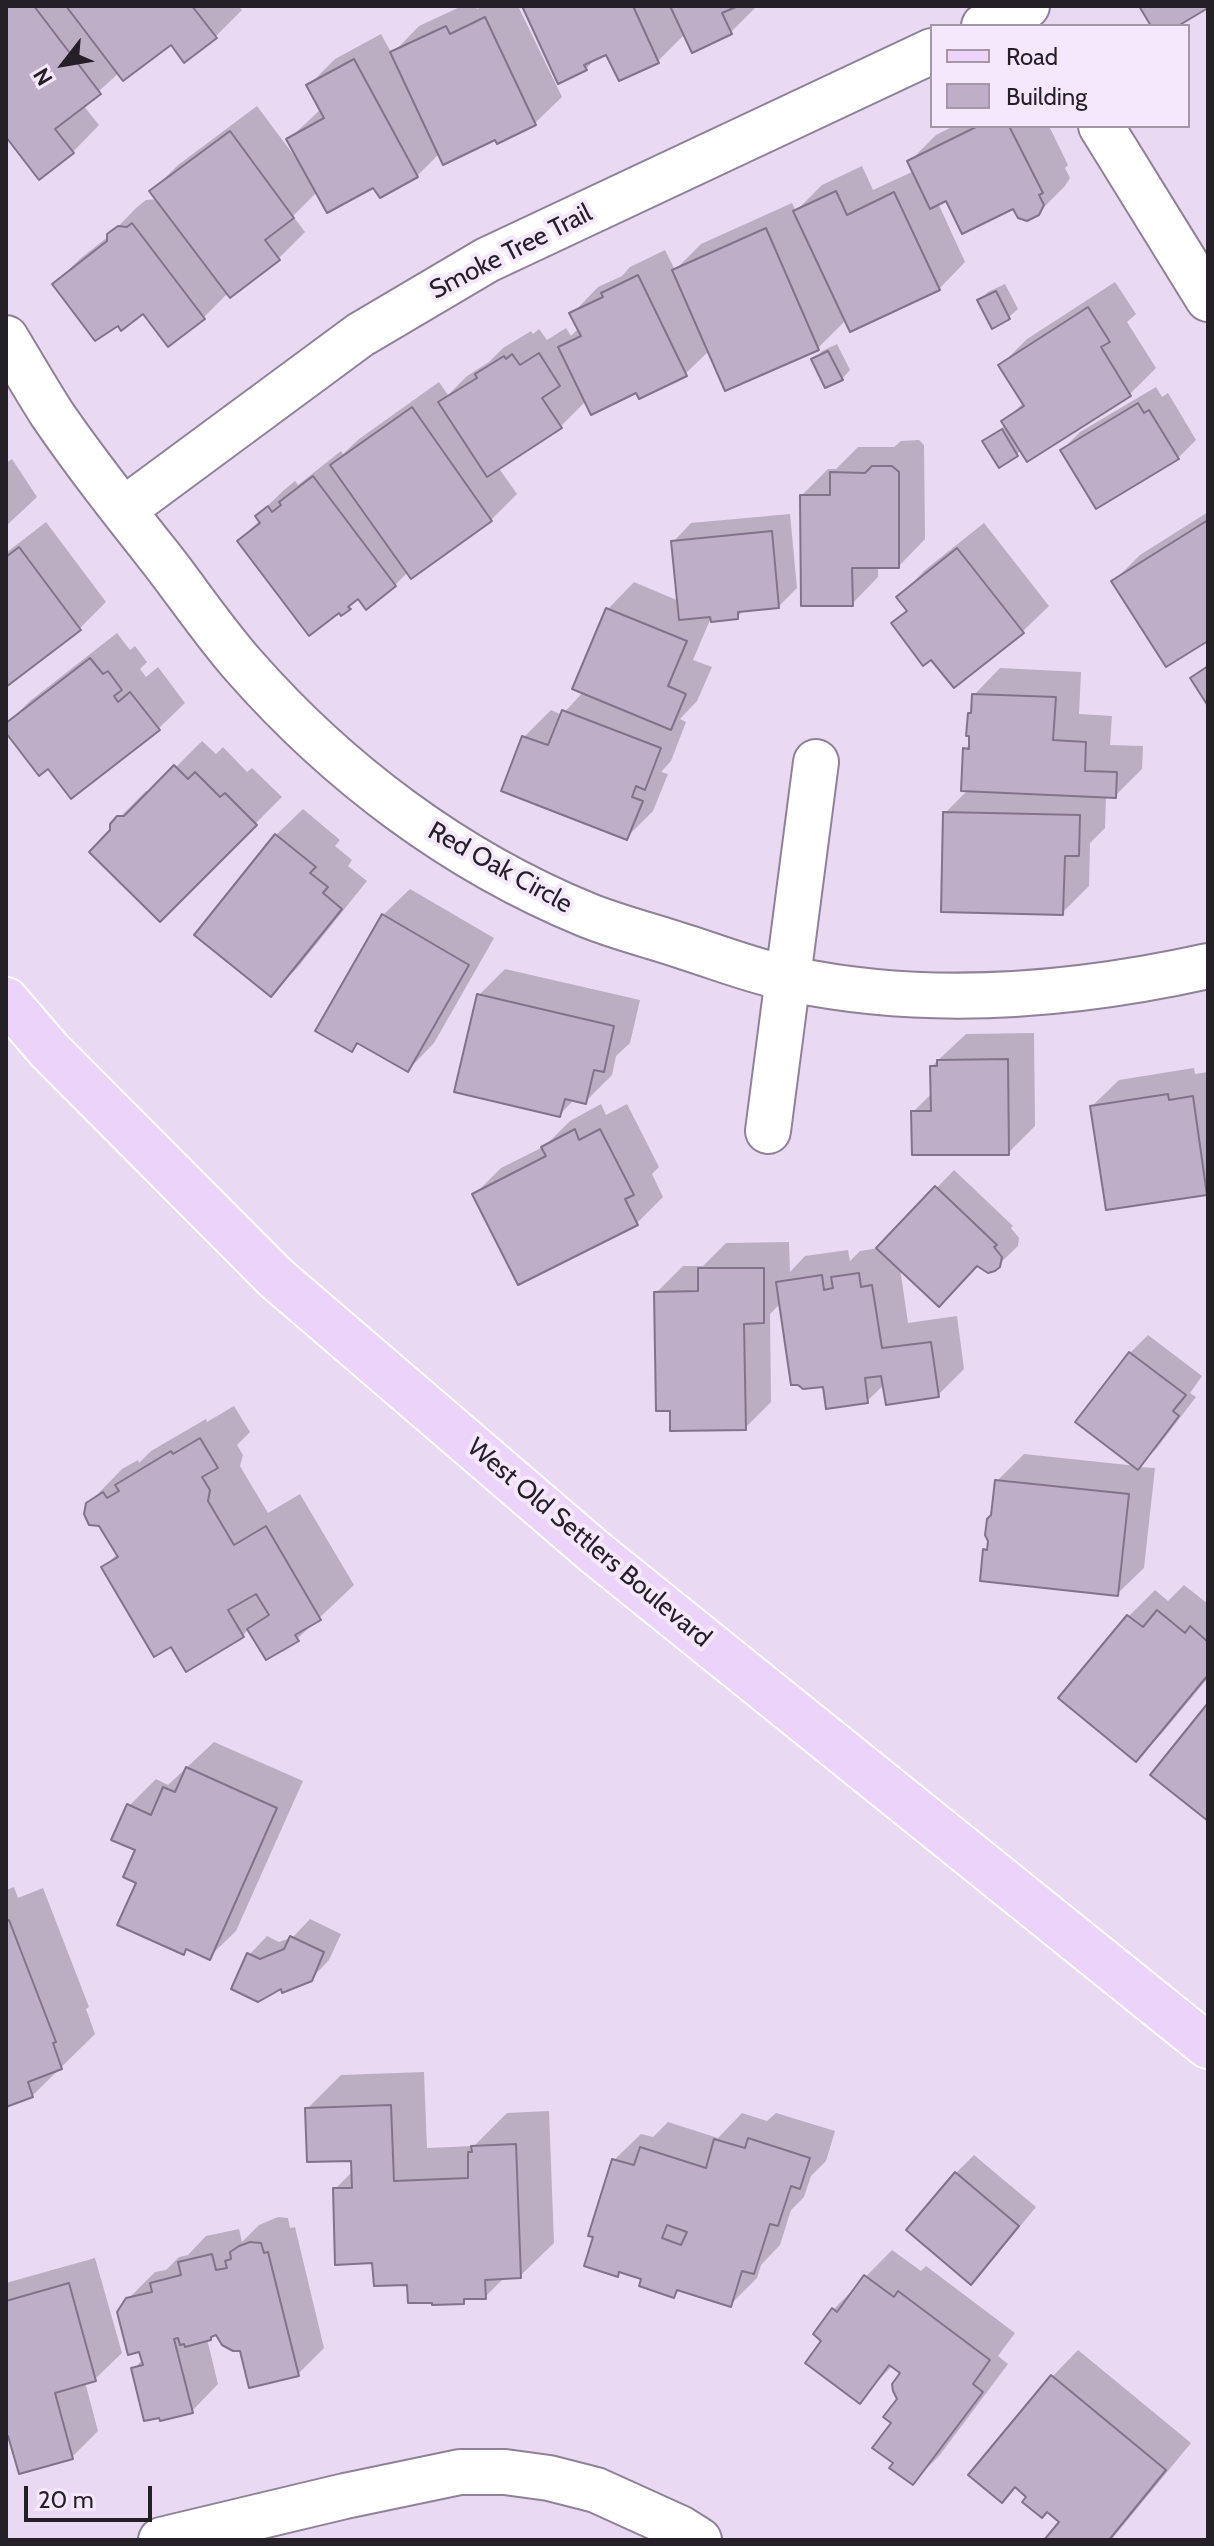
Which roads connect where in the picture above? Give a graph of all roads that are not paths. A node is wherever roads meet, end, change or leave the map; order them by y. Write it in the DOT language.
graph roads {
  1 [pos="1028,6"];
  2 [pos="988,24"];
  3 [pos="1039,24"];
  4 [pos="930,52"];
  5 [pos="1102,128"];
  6 [pos="1208,299"];
  7 [pos="6,338"];
  8 [pos="123,510"];
  9 [pos="816,762"];
  10 [pos="1208,966"];
  11 [pos="787,978"];
  12 [pos="6,1000"];
  13 [pos="768,1131"];
  14 [pos="1208,2046"];
  15 [pos="161,2540"];
  16 [pos="699,2540"];
  1 -- 2 [label="street"];
  1 -- 3 [label="street"];
  4 -- 8 [label="street, Smoke Tree Trail"];
  5 -- 6 [label="street"];
  7 -- 8 [label="street, Red Oak Circle"];
  8 -- 11 [label="street, Red Oak Circle"];
  9 -- 11 [label="street"];
  10 -- 11 [label="street, Red Oak Circle"];
  11 -- 13 [label="street"];
  12 -- 14 [label="main road, West Old Settlers Boulevard"];
  15 -- 16 [label="street"];
}
